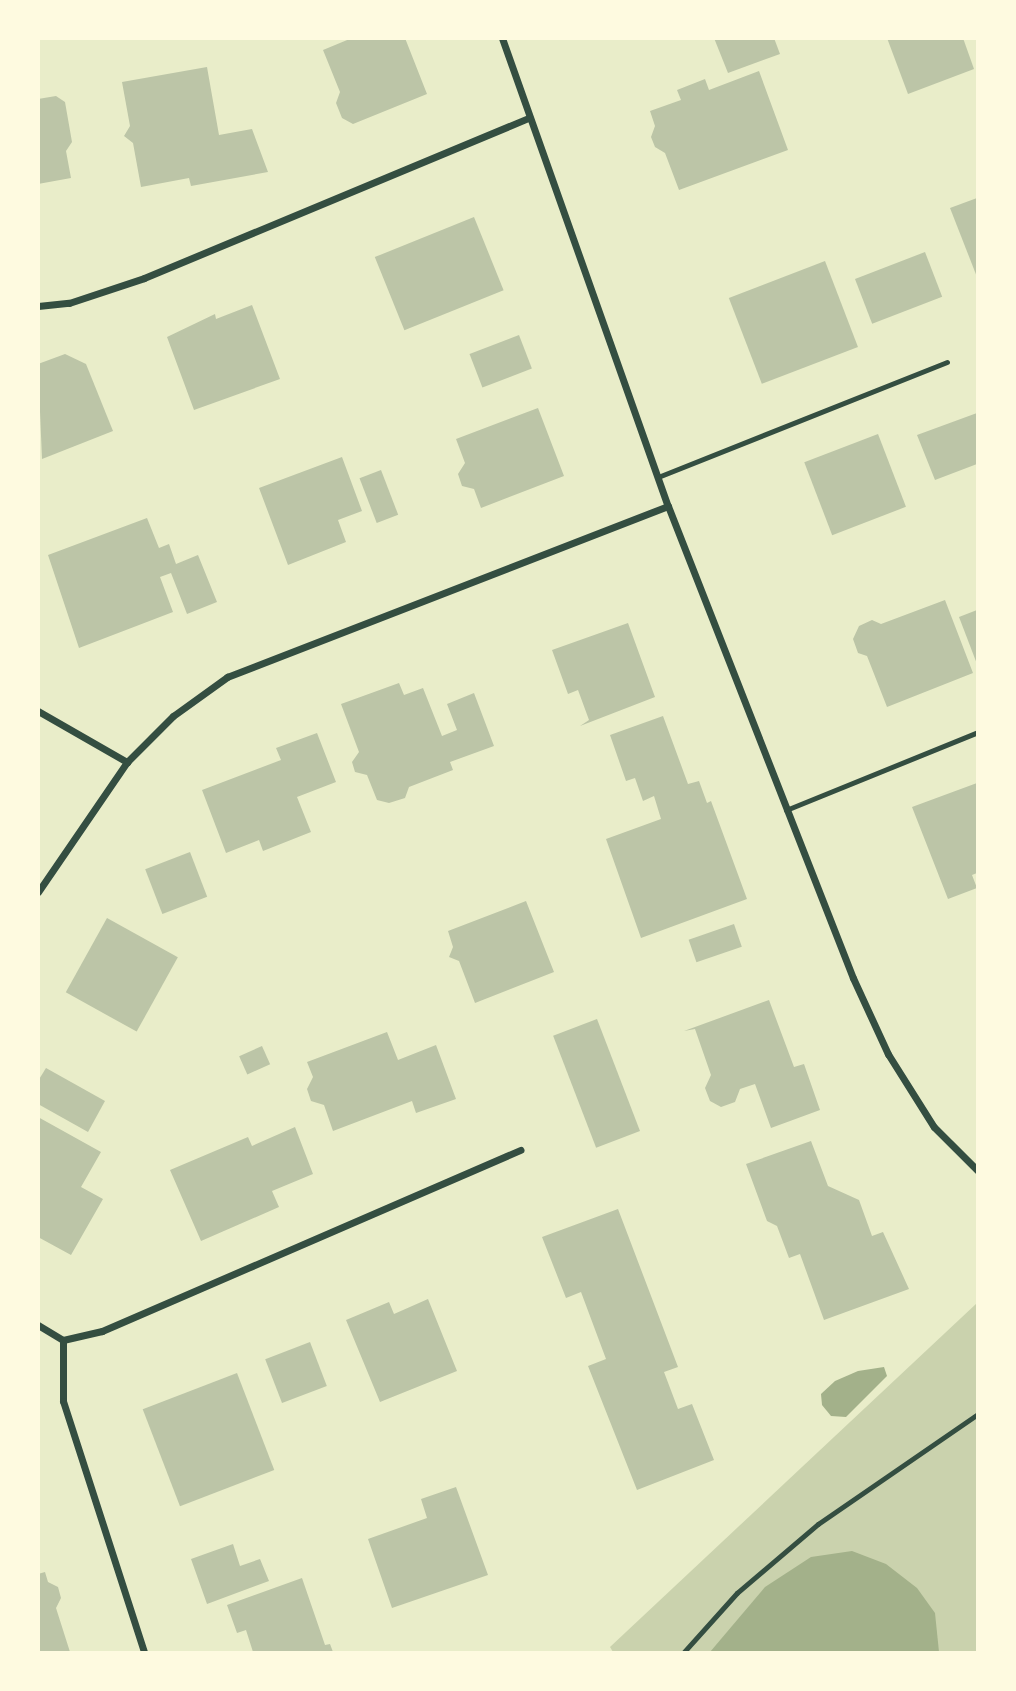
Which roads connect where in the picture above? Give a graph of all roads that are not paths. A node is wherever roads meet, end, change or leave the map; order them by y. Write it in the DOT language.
graph roads {
  1 [pos="502,38"];
  2 [pos="528,118"];
  3 [pos="38,306"];
  4 [pos="947,362"];
  5 [pos="659,477"];
  6 [pos="668,506"];
  7 [pos="38,711"];
  8 [pos="978,732"];
  9 [pos="127,762"];
  10 [pos="786,810"];
  11 [pos="38,892"];
  12 [pos="521,1150"];
  13 [pos="978,1171"];
  14 [pos="38,1325"];
  15 [pos="63,1340"];
  16 [pos="144,1653"];
  1 -- 2 [label="street"];
  2 -- 3 [label="street"];
  2 -- 5 [label="street"];
  4 -- 5 [label="lane"];
  5 -- 6 [label="street"];
  6 -- 9 [label="street"];
  6 -- 10 [label="street"];
  7 -- 9 [label="street"];
  8 -- 10 [label="lane"];
  9 -- 11 [label="street"];
  10 -- 13 [label="street"];
  12 -- 15 [label="street"];
  14 -- 15 [label="street"];
  15 -- 16 [label="street"];
}
